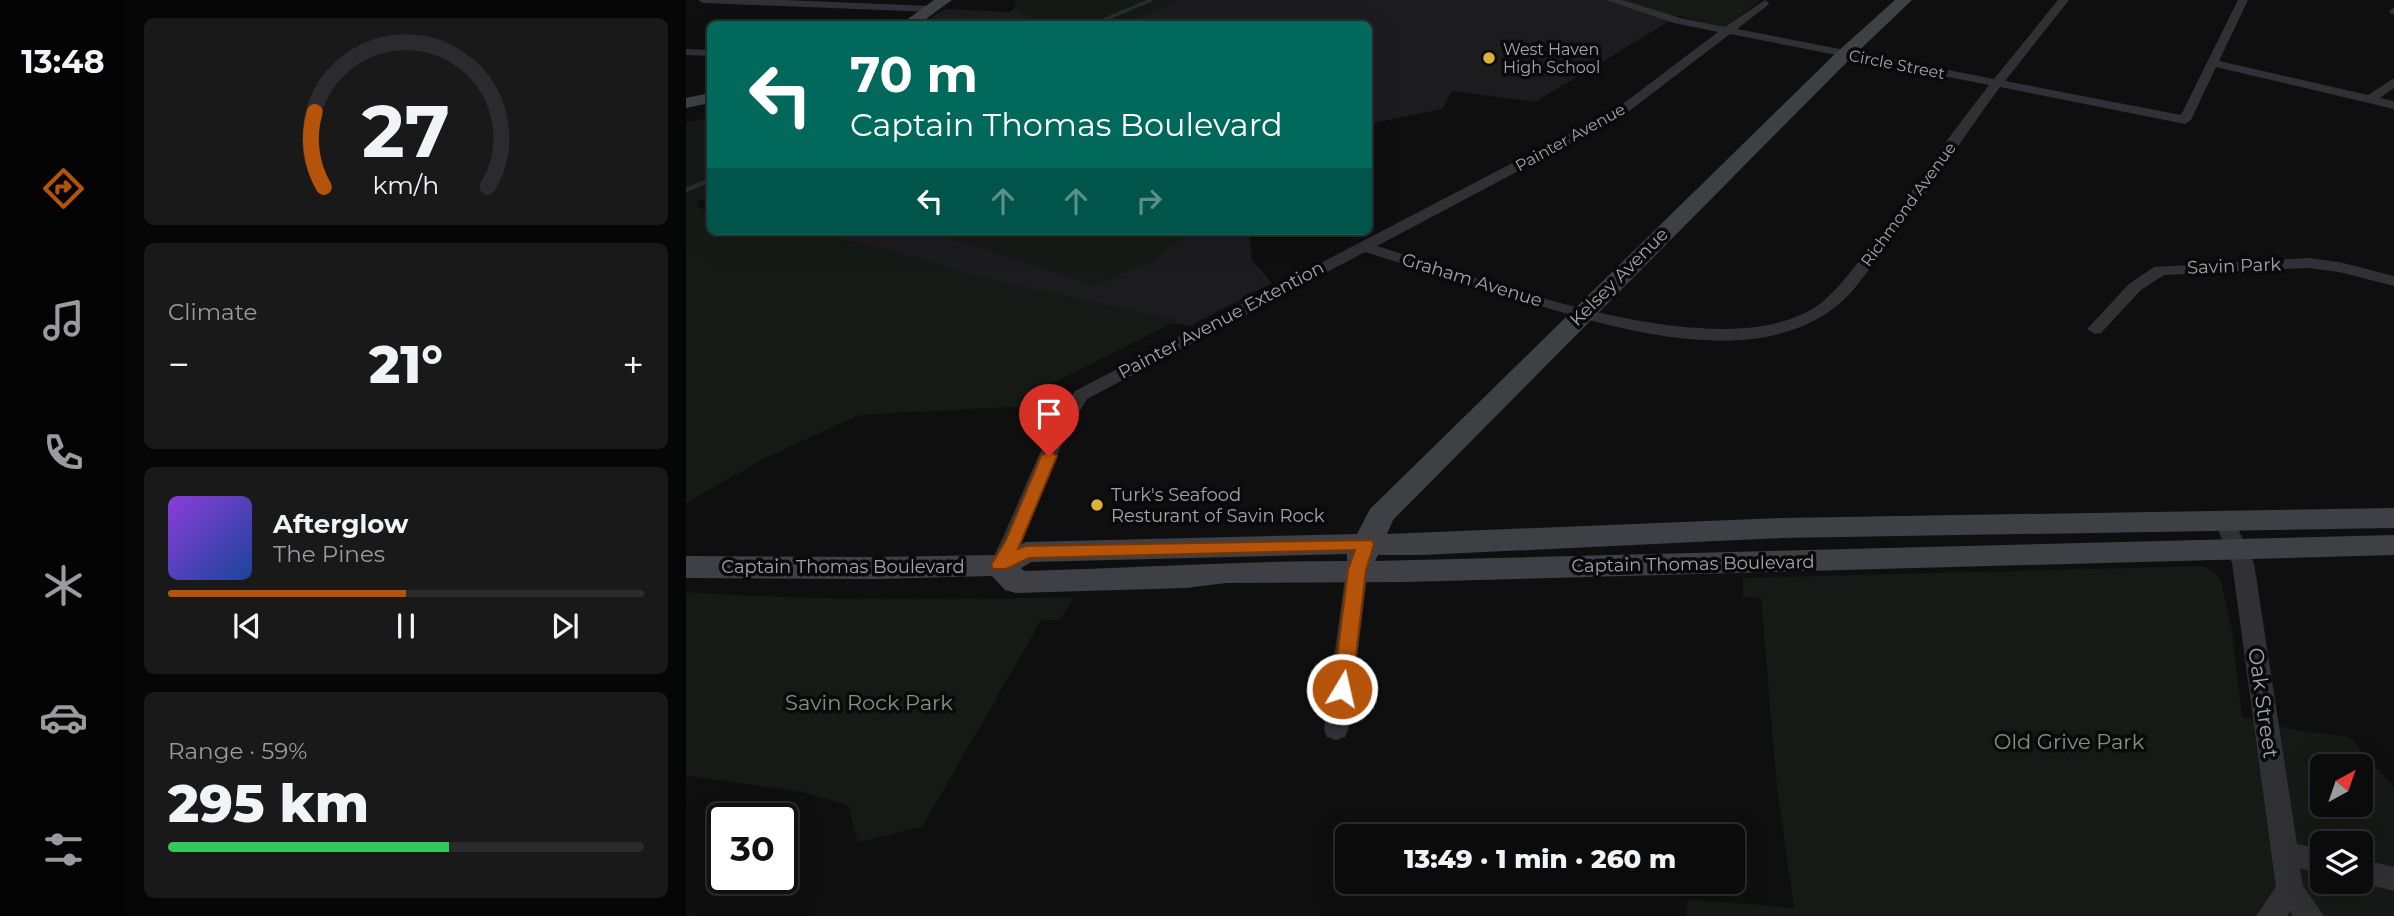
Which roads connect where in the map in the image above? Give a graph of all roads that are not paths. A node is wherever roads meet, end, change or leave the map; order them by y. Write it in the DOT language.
graph roads {
  1 [pos="703,0"];
  2 [pos="1611,0"];
  3 [pos="1904,0"];
  4 [pos="2064,0"];
  5 [pos="2243,0"];
  6 [pos="1764,4"];
  7 [pos="938,5"];
  8 [pos="914,21"];
  9 [pos="1728,31"];
  10 [pos="686,52"];
  11 [pos="707,53"];
  12 [pos="1846,54"];
  13 [pos="2213,62"];
  14 [pos="2394,82"];
  15 [pos="1997,83"];
  16 [pos="707,99"];
  17 [pos="2371,99"];
  18 [pos="686,103"];
  19 [pos="2394,105"];
  20 [pos="1361,246"];
  21 [pos="2394,281"];
  22 [pos="1583,314"];
  23 [pos="2095,329"];
  24 [pos="2394,517"];
  25 [pos="2231,534"];
  26 [pos="2394,545"];
  27 [pos="1362,557"];
  28 [pos="1000,565"];
  29 [pos="686,567"];
  30 [pos="1336,730"];
  31 [pos="2284,852"];
  32 [pos="2310,859"];
  33 [pos="2373,874"];
  34 [pos="2394,879"];
  35 [pos="2290,890"];
  36 [pos="2270,916"];
  37 [pos="2310,916"];
  1 -- 7 [label="street"];
  2 -- 9 [label="street, Circle Street"];
  3 -- 12 [label="main road, Kelsey Avenue"];
  4 -- 15 [label="street, Richmond Avenue"];
  5 -- 13 [label="street"];
  6 -- 9 [label="street, Painter Avenue"];
  7 -- 8 [label="main road"];
  9 -- 12 [label="street, Circle Street"];
  9 -- 20 [label="street, Painter Avenue"];
  10 -- 11 [label="street"];
  12 -- 15 [label="street, Circle Street"];
  12 -- 22 [label="main road, Kelsey Avenue"];
  13 -- 15 [label="street, Circle Street"];
  13 -- 17 [label="street"];
  14 -- 17 [label="street"];
  15 -- 22 [label="street, Richmond Avenue"];
  16 -- 18 [label="main road"];
  17 -- 19 [label="street"];
  20 -- 22 [label="street, Graham Avenue"];
  20 -- 28 [label="street, Painter Avenue Extention"];
  21 -- 23 [label="street, Savin Park"];
  22 -- 27 [label="main road, Kelsey Avenue"];
  24 -- 25 [label="main road, Captain Thomas Boulevard"];
  25 -- 26 [label="main road, Captain Thomas Boulevard"];
  25 -- 27 [label="main road, Captain Thomas Boulevard"];
  25 -- 31 [label="street, Oak Street"];
  27 -- 28 [label="main road, Captain Thomas Boulevard"];
  27 -- 30 [label="street"];
  28 -- 29 [label="main road, Captain Thomas Boulevard"];
  31 -- 32 [label="street"];
  31 -- 35 [label="street, Oak Street"];
  33 -- 34 [label="street"];
  35 -- 36 [label="street"];
  35 -- 37 [label="street, Oak Street"];
}
